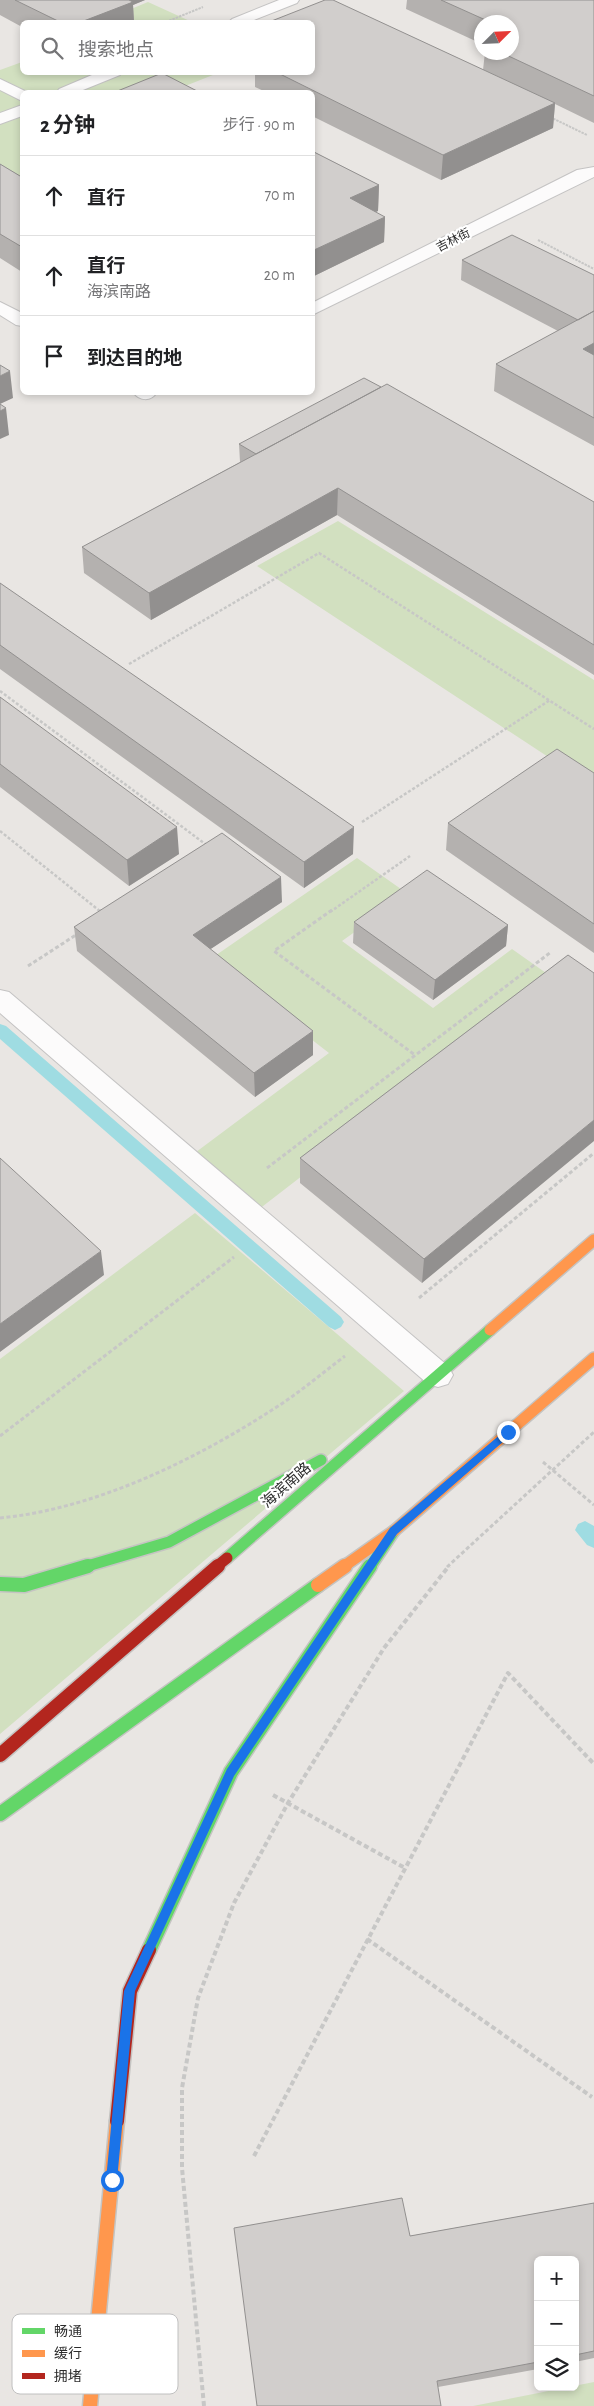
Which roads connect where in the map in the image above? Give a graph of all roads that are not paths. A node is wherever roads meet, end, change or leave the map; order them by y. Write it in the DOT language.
graph roads {
  1 [pos="292,0"];
  2 [pos="242,20"];
  3 [pos="107,75"];
  4 [pos="0,84"];
  5 [pos="70,90"];
  6 [pos="20,95"];
  7 [pos="20,111"];
  8 [pos="0,119"];
  9 [pos="594,172"];
  10 [pos="0,307"];
  11 [pos="315,308"];
  12 [pos="20,320"];
  13 [pos="0,998"];
  14 [pos="594,1240"];
  15 [pos="594,1358"];
  16 [pos="438,1375"];
  17 [pos="366,1435"];
  18 [pos="394,1531"];
  19 [pos="0,1584"];
  20 [pos="0,1755"];
  21 [pos="0,1814"];
  22 [pos="99,2314"];
  1 -- 2 [label="street"];
  3 -- 5 [label="street"];
  4 -- 6 [label="street"];
  7 -- 8 [label="street"];
  9 -- 11 [label="street, 吉林街"];
  10 -- 12 [label="street"];
  13 -- 16 [label="street"];
  14 -- 16 [label="main road, 海滨南路"];
  15 -- 18 [label="main road"];
  16 -- 17 [label="main road, 海滨南路"];
  17 -- 19 [label="main road"];
  17 -- 20 [label="main road, 海滨南路"];
  18 -- 21 [label="main road"];
  18 -- 22 [label="main road"];
}
